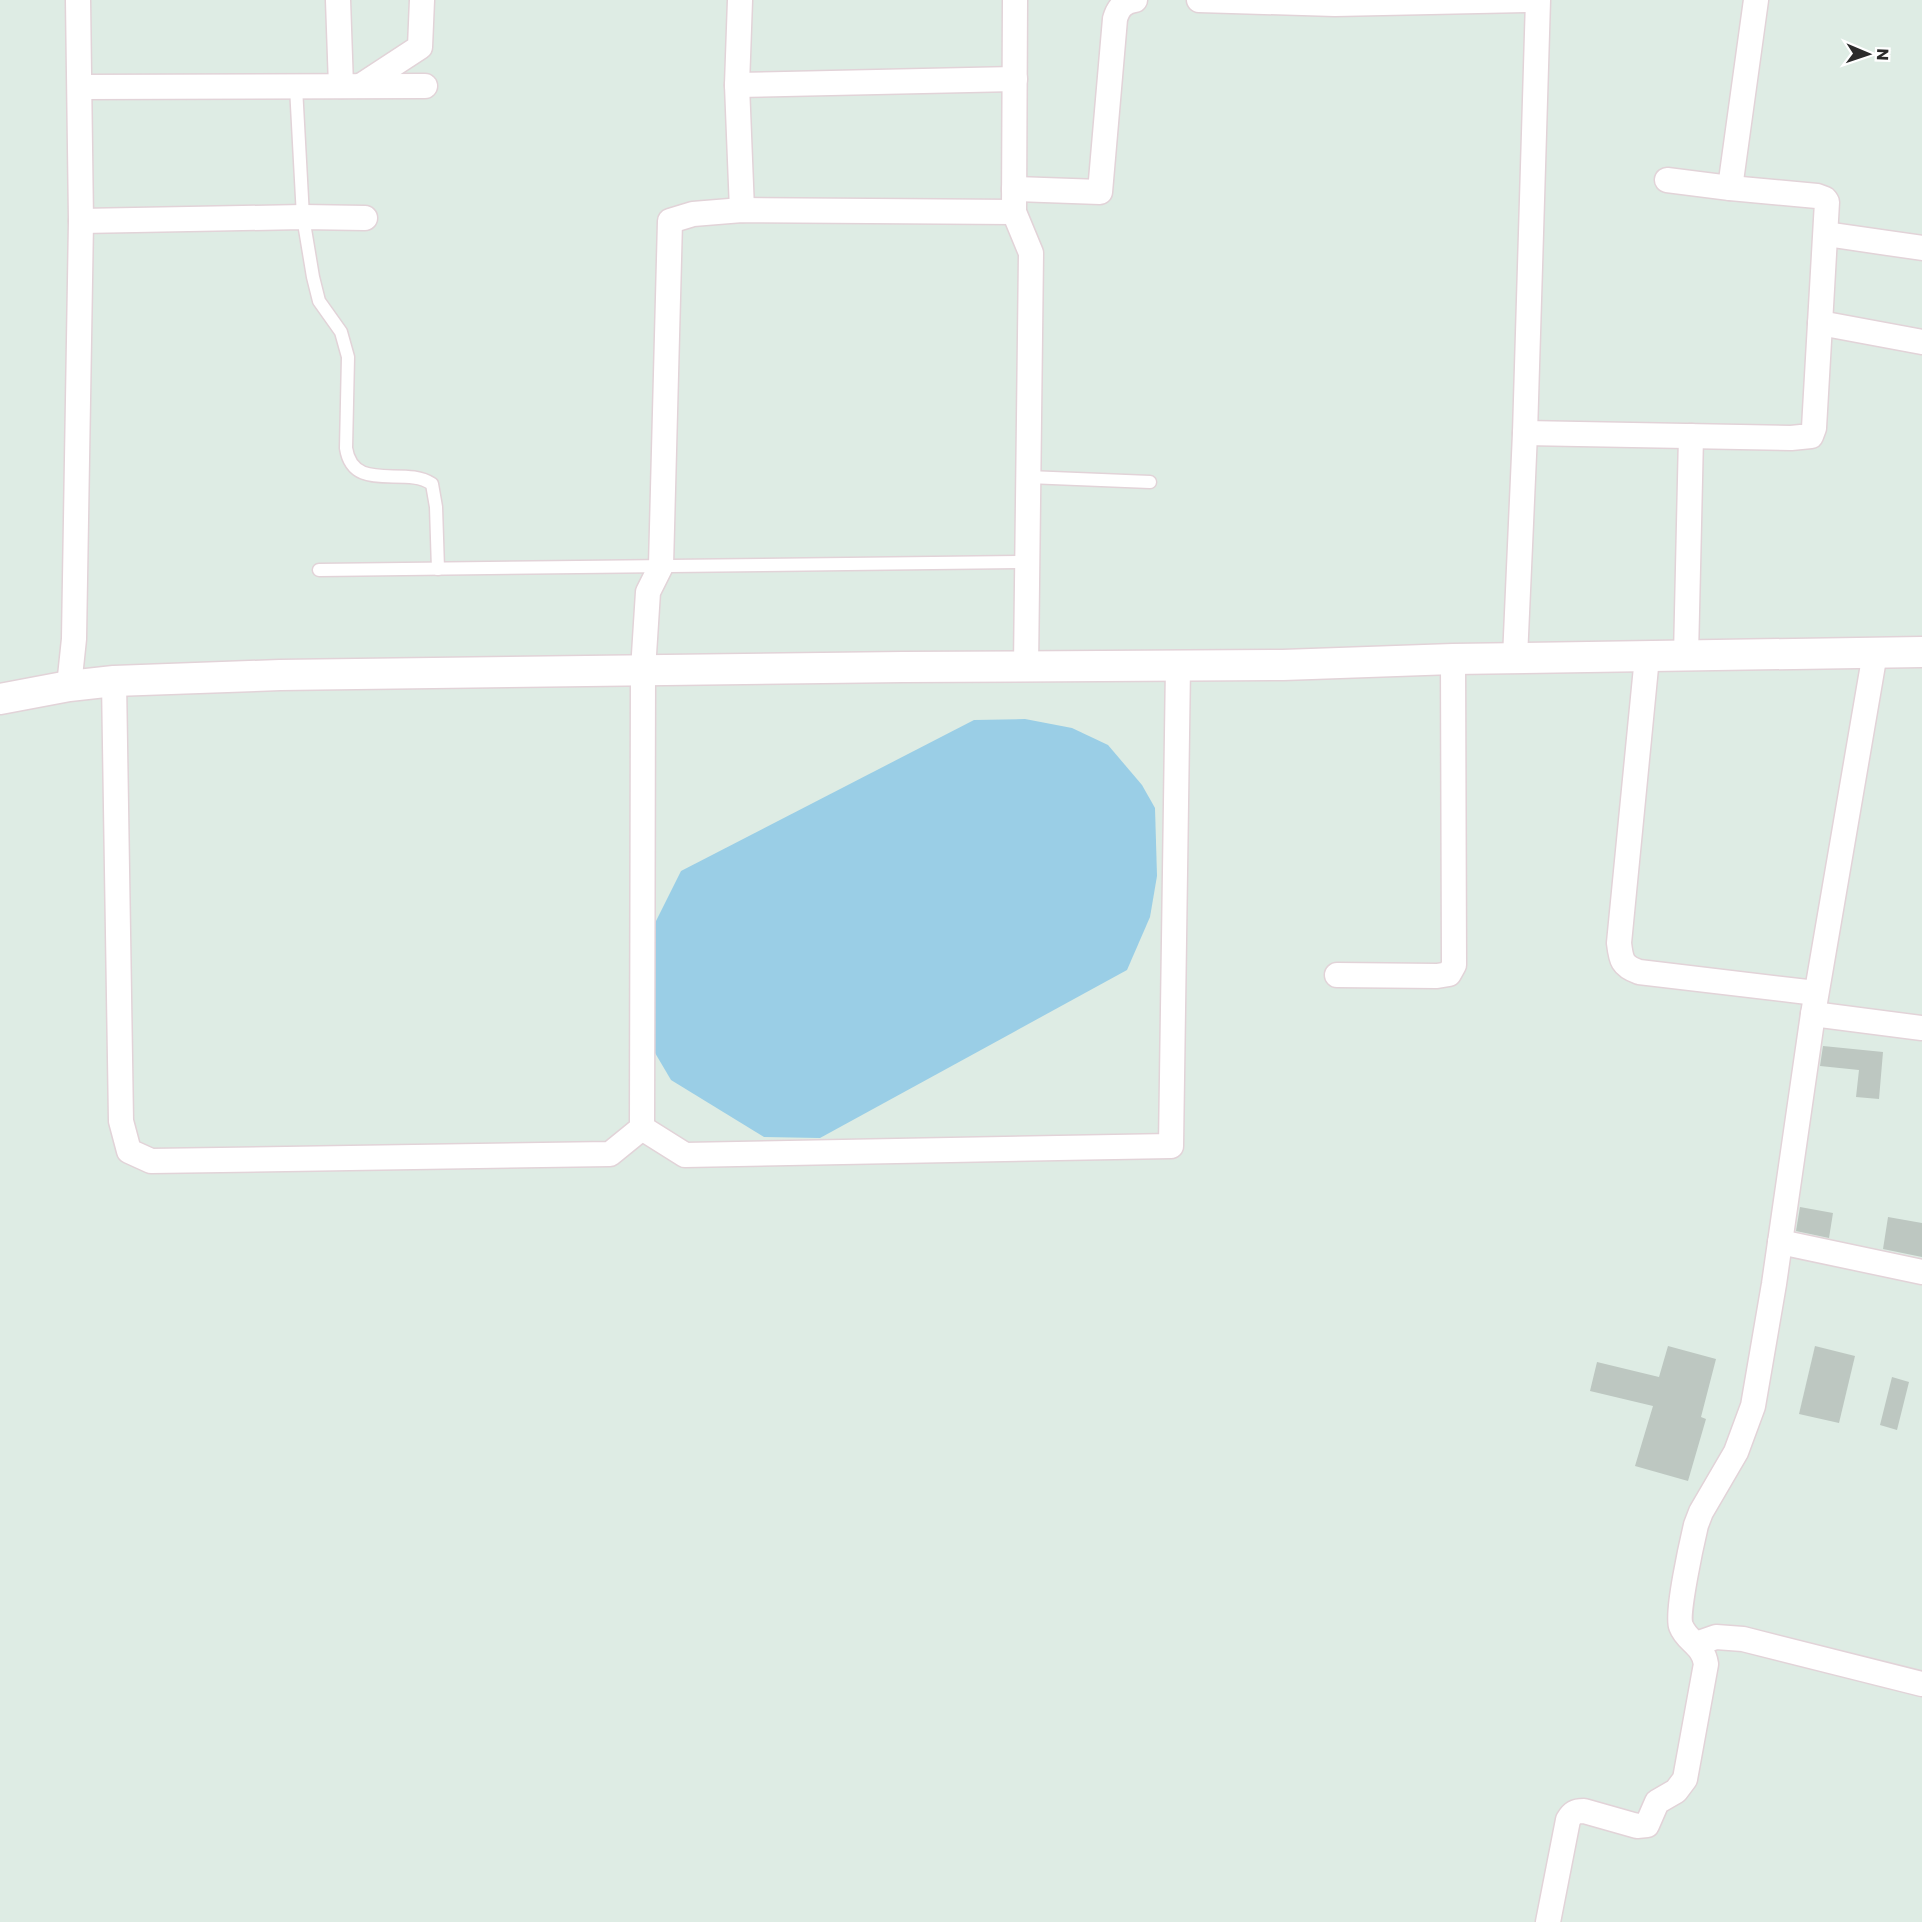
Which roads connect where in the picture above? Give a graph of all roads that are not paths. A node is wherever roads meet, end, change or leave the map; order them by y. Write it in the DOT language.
graph roads {
  1 [pos="78,0"];
  2 [pos="338,0"];
  3 [pos="422,0"];
  4 [pos="740,0"];
  5 [pos="1015,0"];
  6 [pos="1135,0"];
  7 [pos="1199,0"];
  8 [pos="1208,0"];
  9 [pos="1527,0"];
  10 [pos="1538,0"];
  11 [pos="1756,0"];
  12 [pos="1335,2"];
  13 [pos="1015,79"];
  14 [pos="351,85"];
  15 [pos="737,85"];
  16 [pos="425,86"];
  17 [pos="80,87"];
  18 [pos="296,87"];
  19 [pos="1667,180"];
  20 [pos="1730,188"];
  21 [pos="1014,201"];
  22 [pos="742,210"];
  23 [pos="303,217"];
  24 [pos="365,218"];
  25 [pos="81,221"];
  26 [pos="1826,234"];
  27 [pos="1922,248"];
  28 [pos="1820,323"];
  29 [pos="1922,342"];
  30 [pos="1525,433"];
  31 [pos="1691,436"];
  32 [pos="1028,477"];
  33 [pos="1150,482"];
  34 [pos="1027,562"];
  35 [pos="661,566"];
  36 [pos="438,568"];
  37 [pos="319,570"];
  38 [pos="1922,652"];
  39 [pos="1875,653"];
  40 [pos="1686,656"];
  41 [pos="1647,657"];
  42 [pos="1515,658"];
  43 [pos="1453,659"];
  44 [pos="1178,666"];
  45 [pos="1026,667"];
  46 [pos="643,670"];
  47 [pos="114,681"];
  48 [pos="69,686"];
  49 [pos="0,699"];
  50 [pos="1337,975"];
  51 [pos="1814,1003"];
  52 [pos="1922,1028"];
  53 [pos="642,1128"];
  54 [pos="1780,1242"];
  55 [pos="1922,1272"];
  56 [pos="1696,1644"];
  57 [pos="1922,1684"];
  58 [pos="1548,1922"];
  1 -- 17 [label="street"];
  2 -- 14 [label="street"];
  3 -- 14 [label="street"];
  4 -- 15 [label="street"];
  5 -- 13 [label="street"];
  6 -- 21 [label="street"];
  7 -- 8 [label="street"];
  8 -- 12 [label="street"];
  9 -- 12 [label="street"];
  10 -- 30 [label="street"];
  11 -- 20 [label="street"];
  13 -- 15 [label="street"];
  13 -- 21 [label="street"];
  14 -- 16 [label="street"];
  14 -- 18 [label="street"];
  15 -- 22 [label="street"];
  17 -- 18 [label="street"];
  17 -- 25 [label="street"];
  18 -- 23 [label="lane"];
  19 -- 20 [label="street"];
  20 -- 26 [label="street"];
  21 -- 22 [label="street"];
  21 -- 32 [label="street"];
  22 -- 35 [label="street"];
  23 -- 24 [label="street"];
  23 -- 25 [label="street"];
  23 -- 36 [label="lane"];
  25 -- 48 [label="street"];
  26 -- 27 [label="street"];
  26 -- 28 [label="street"];
  28 -- 29 [label="street"];
  28 -- 31 [label="street"];
  30 -- 31 [label="street"];
  30 -- 42 [label="street"];
  31 -- 40 [label="street"];
  32 -- 33 [label="lane"];
  32 -- 34 [label="street"];
  34 -- 35 [label="lane"];
  34 -- 45 [label="street"];
  35 -- 36 [label="lane"];
  35 -- 46 [label="street"];
  36 -- 37 [label="lane"];
  38 -- 39 [label="street"];
  39 -- 40 [label="street"];
  39 -- 51 [label="street"];
  40 -- 41 [label="street"];
  41 -- 42 [label="street"];
  41 -- 51 [label="street"];
  42 -- 43 [label="street"];
  43 -- 44 [label="street"];
  43 -- 50 [label="street"];
  44 -- 45 [label="street"];
  44 -- 53 [label="street"];
  45 -- 46 [label="street"];
  46 -- 47 [label="street"];
  46 -- 53 [label="street"];
  47 -- 48 [label="street"];
  47 -- 53 [label="street"];
  48 -- 49 [label="street"];
  51 -- 52 [label="street"];
  51 -- 54 [label="street"];
  54 -- 55 [label="street"];
  54 -- 56 [label="street"];
  56 -- 57 [label="street"];
  56 -- 58 [label="street"];
}
